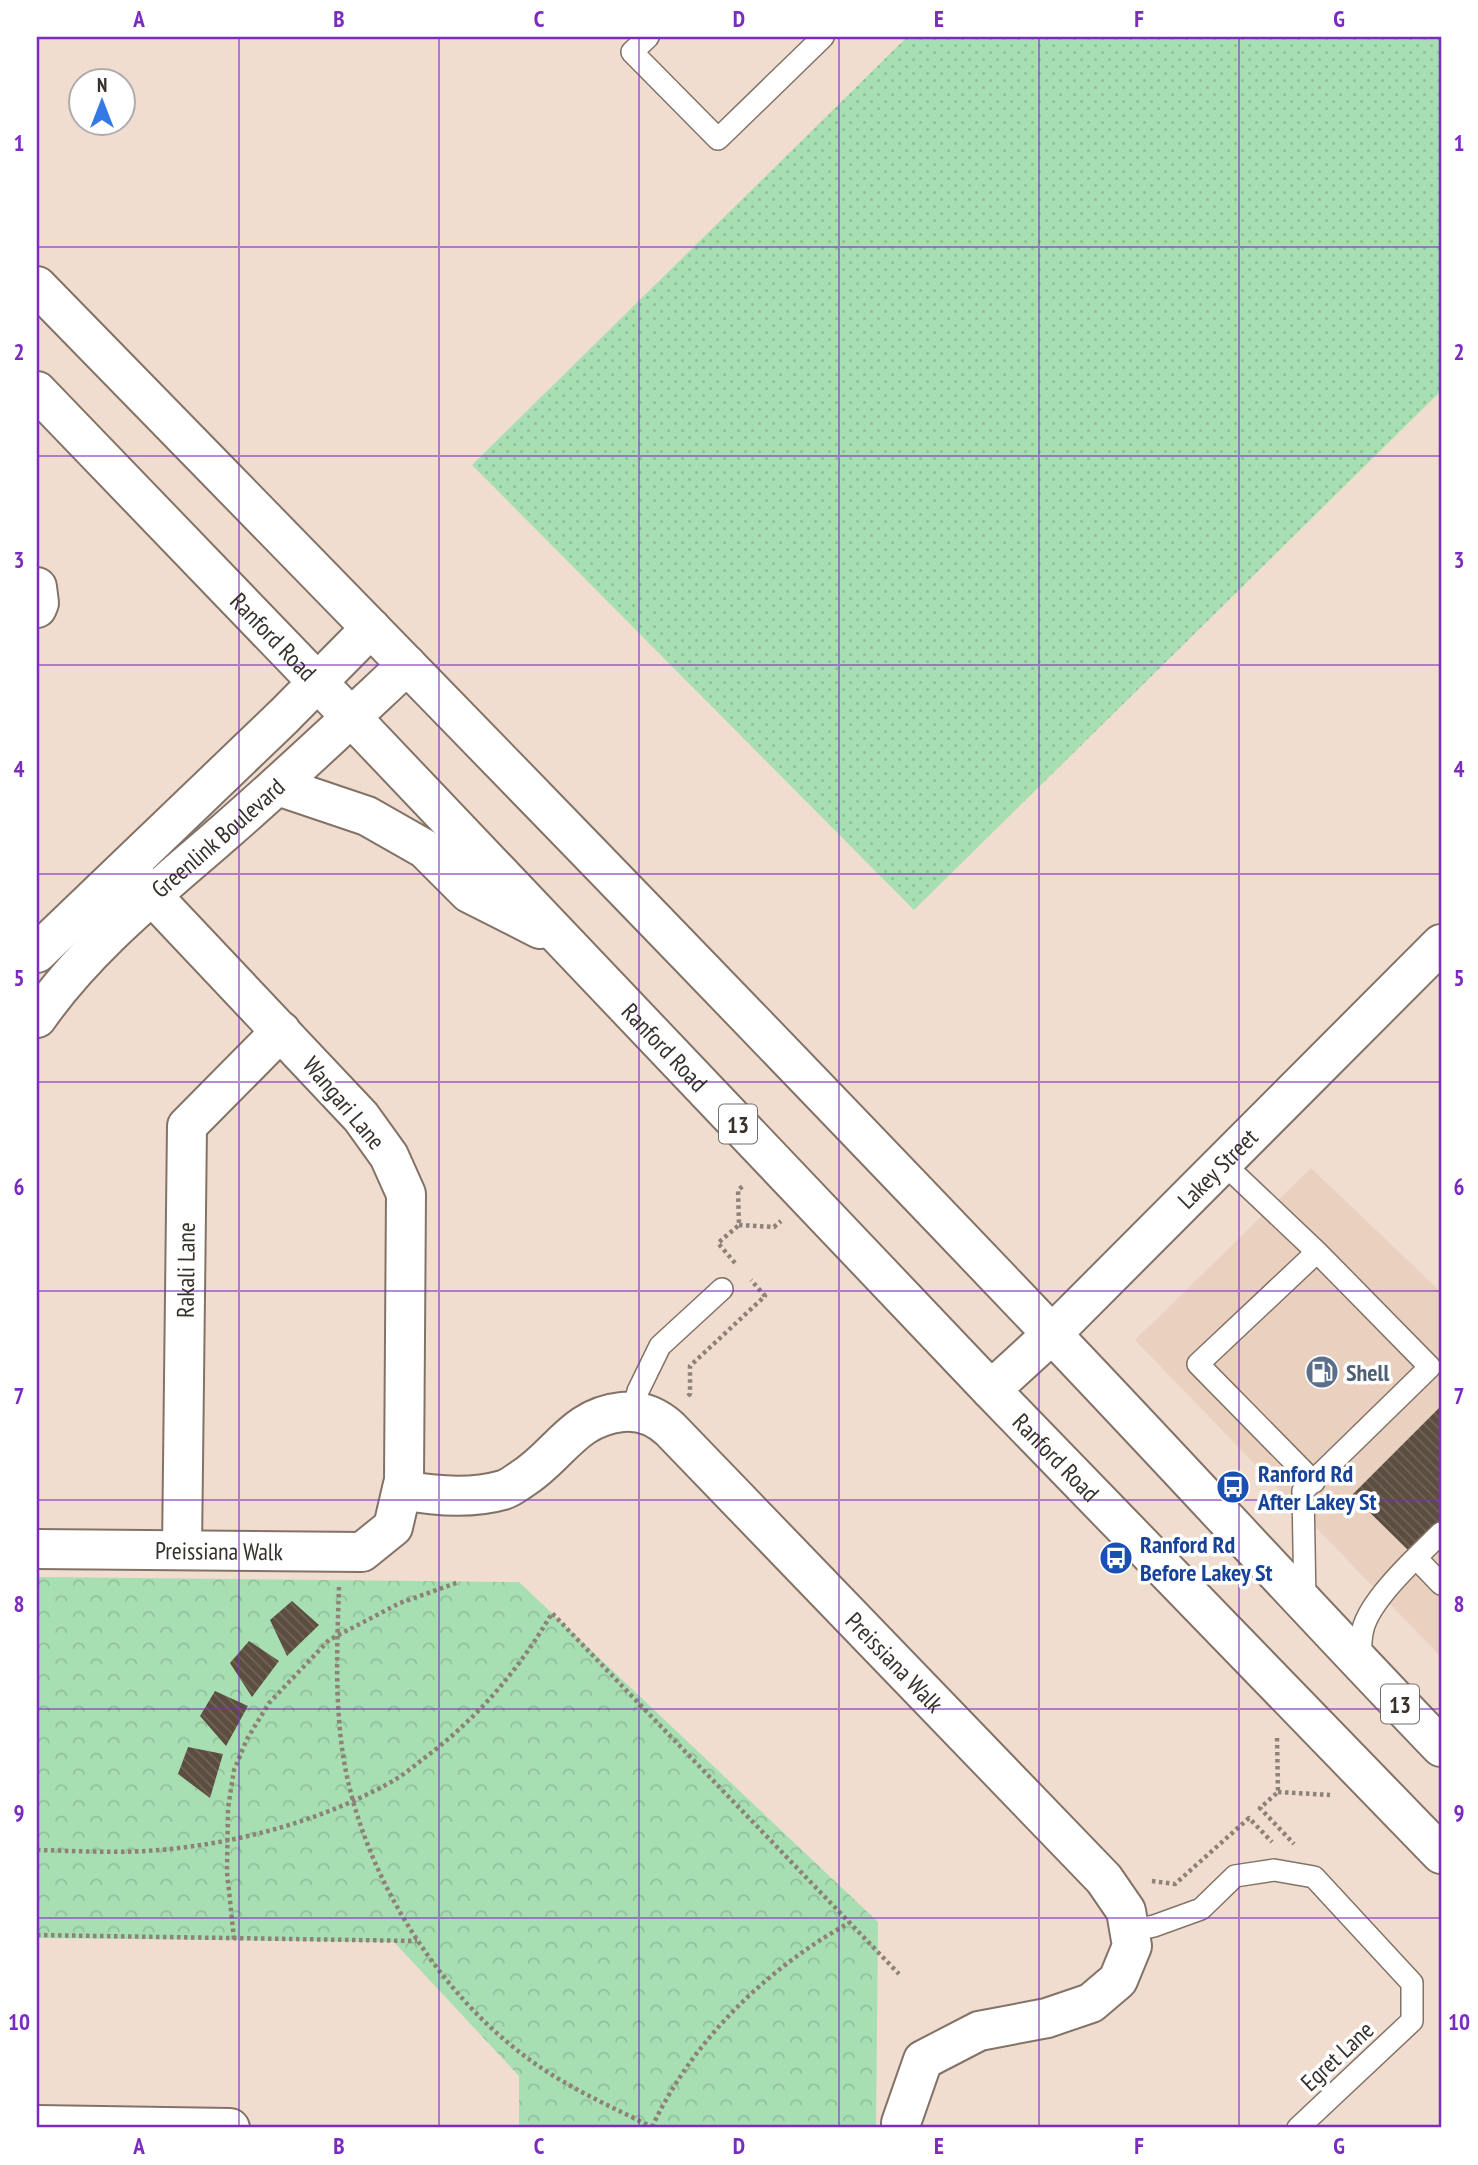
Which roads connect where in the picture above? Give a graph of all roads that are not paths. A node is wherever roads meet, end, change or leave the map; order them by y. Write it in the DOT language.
graph roads {
  1 [pos="648,37"];
  2 [pos="823,37"];
  3 [pos="37,286"];
  4 [pos="37,391"];
  5 [pos="37,587"];
  6 [pos="37,608"];
  7 [pos="371,628"];
  8 [pos="407,664"];
  9 [pos="318,682"];
  10 [pos="351,717"];
  11 [pos="278,786"];
  12 [pos="140,882"];
  13 [pos="564,941"];
  14 [pos="1441,944"];
  15 [pos="37,953"];
  16 [pos="37,1018"];
  17 [pos="281,1031"];
  18 [pos="1223,1163"];
  19 [pos="1317,1252"];
  20 [pos="722,1289"];
  21 [pos="1052,1334"];
  22 [pos="991,1390"];
  23 [pos="634,1410"];
  24 [pos="1314,1482"];
  25 [pos="402,1490"];
  26 [pos="393,1527"];
  27 [pos="1441,1533"];
  28 [pos="37,1549"];
  29 [pos="182,1550"];
  30 [pos="1416,1558"];
  31 [pos="1441,1584"];
  32 [pos="1306,1605"];
  33 [pos="1360,1662"];
  34 [pos="1441,1746"];
  35 [pos="1441,1854"];
  36 [pos="1130,1931"];
  37 [pos="37,2125"];
  38 [pos="230,2128"];
  39 [pos="901,2128"];
  40 [pos="1298,2128"];
  1 -- 2 [label="lane"];
  3 -- 7 [label="street, 13"];
  4 -- 9 [label="street, Ranford Road / 13"];
  5 -- 6 [label="street"];
  7 -- 8 [label="street, 13"];
  7 -- 9 [label="street, Greenlink Boulevard"];
  8 -- 10 [label="street, Greenlink Boulevard"];
  8 -- 21 [label="street, 13"];
  9 -- 10 [label="street, Ranford Road / 13"];
  9 -- 12 [label="street, Greenlink Boulevard"];
  10 -- 11 [label="street, Greenlink Boulevard"];
  10 -- 13 [label="street, Ranford Road / 13"];
  11 -- 12 [label="street, Greenlink Boulevard"];
  11 -- 13 [label="street"];
  12 -- 15 [label="street, Greenlink Boulevard"];
  12 -- 16 [label="street, Greenlink Boulevard"];
  12 -- 17 [label="street, Wangari Lane"];
  13 -- 22 [label="street, Ranford Road / 13"];
  14 -- 18 [label="street, Lakey Street"];
  17 -- 25 [label="street, Wangari Lane"];
  17 -- 29 [label="street, Rakali Lane"];
  18 -- 19 [label="lane"];
  18 -- 21 [label="street, Lakey Street"];
  19 -- 24 [label="lane"];
  19 -- 24 [label="lane"];
  20 -- 23 [label="lane"];
  21 -- 22 [label="street, Lakey Street"];
  21 -- 32 [label="street, 13"];
  22 -- 35 [label="street, Ranford Road / 13"];
  23 -- 25 [label="street"];
  23 -- 36 [label="street, Preissiana Walk"];
  24 -- 32 [label="lane"];
  25 -- 26 [label="street, Wangari Lane"];
  26 -- 29 [label="street, Preissiana Walk"];
  27 -- 30 [label="lane"];
  28 -- 29 [label="street, Preissiana Walk"];
  30 -- 31 [label="lane"];
  30 -- 33 [label="lane"];
  32 -- 33 [label="street, 13"];
  33 -- 34 [label="street, 13"];
  36 -- 39 [label="street, Preissiana Walk"];
  36 -- 40 [label="lane, Egret Lane"];
  37 -- 38 [label="street"];
}
